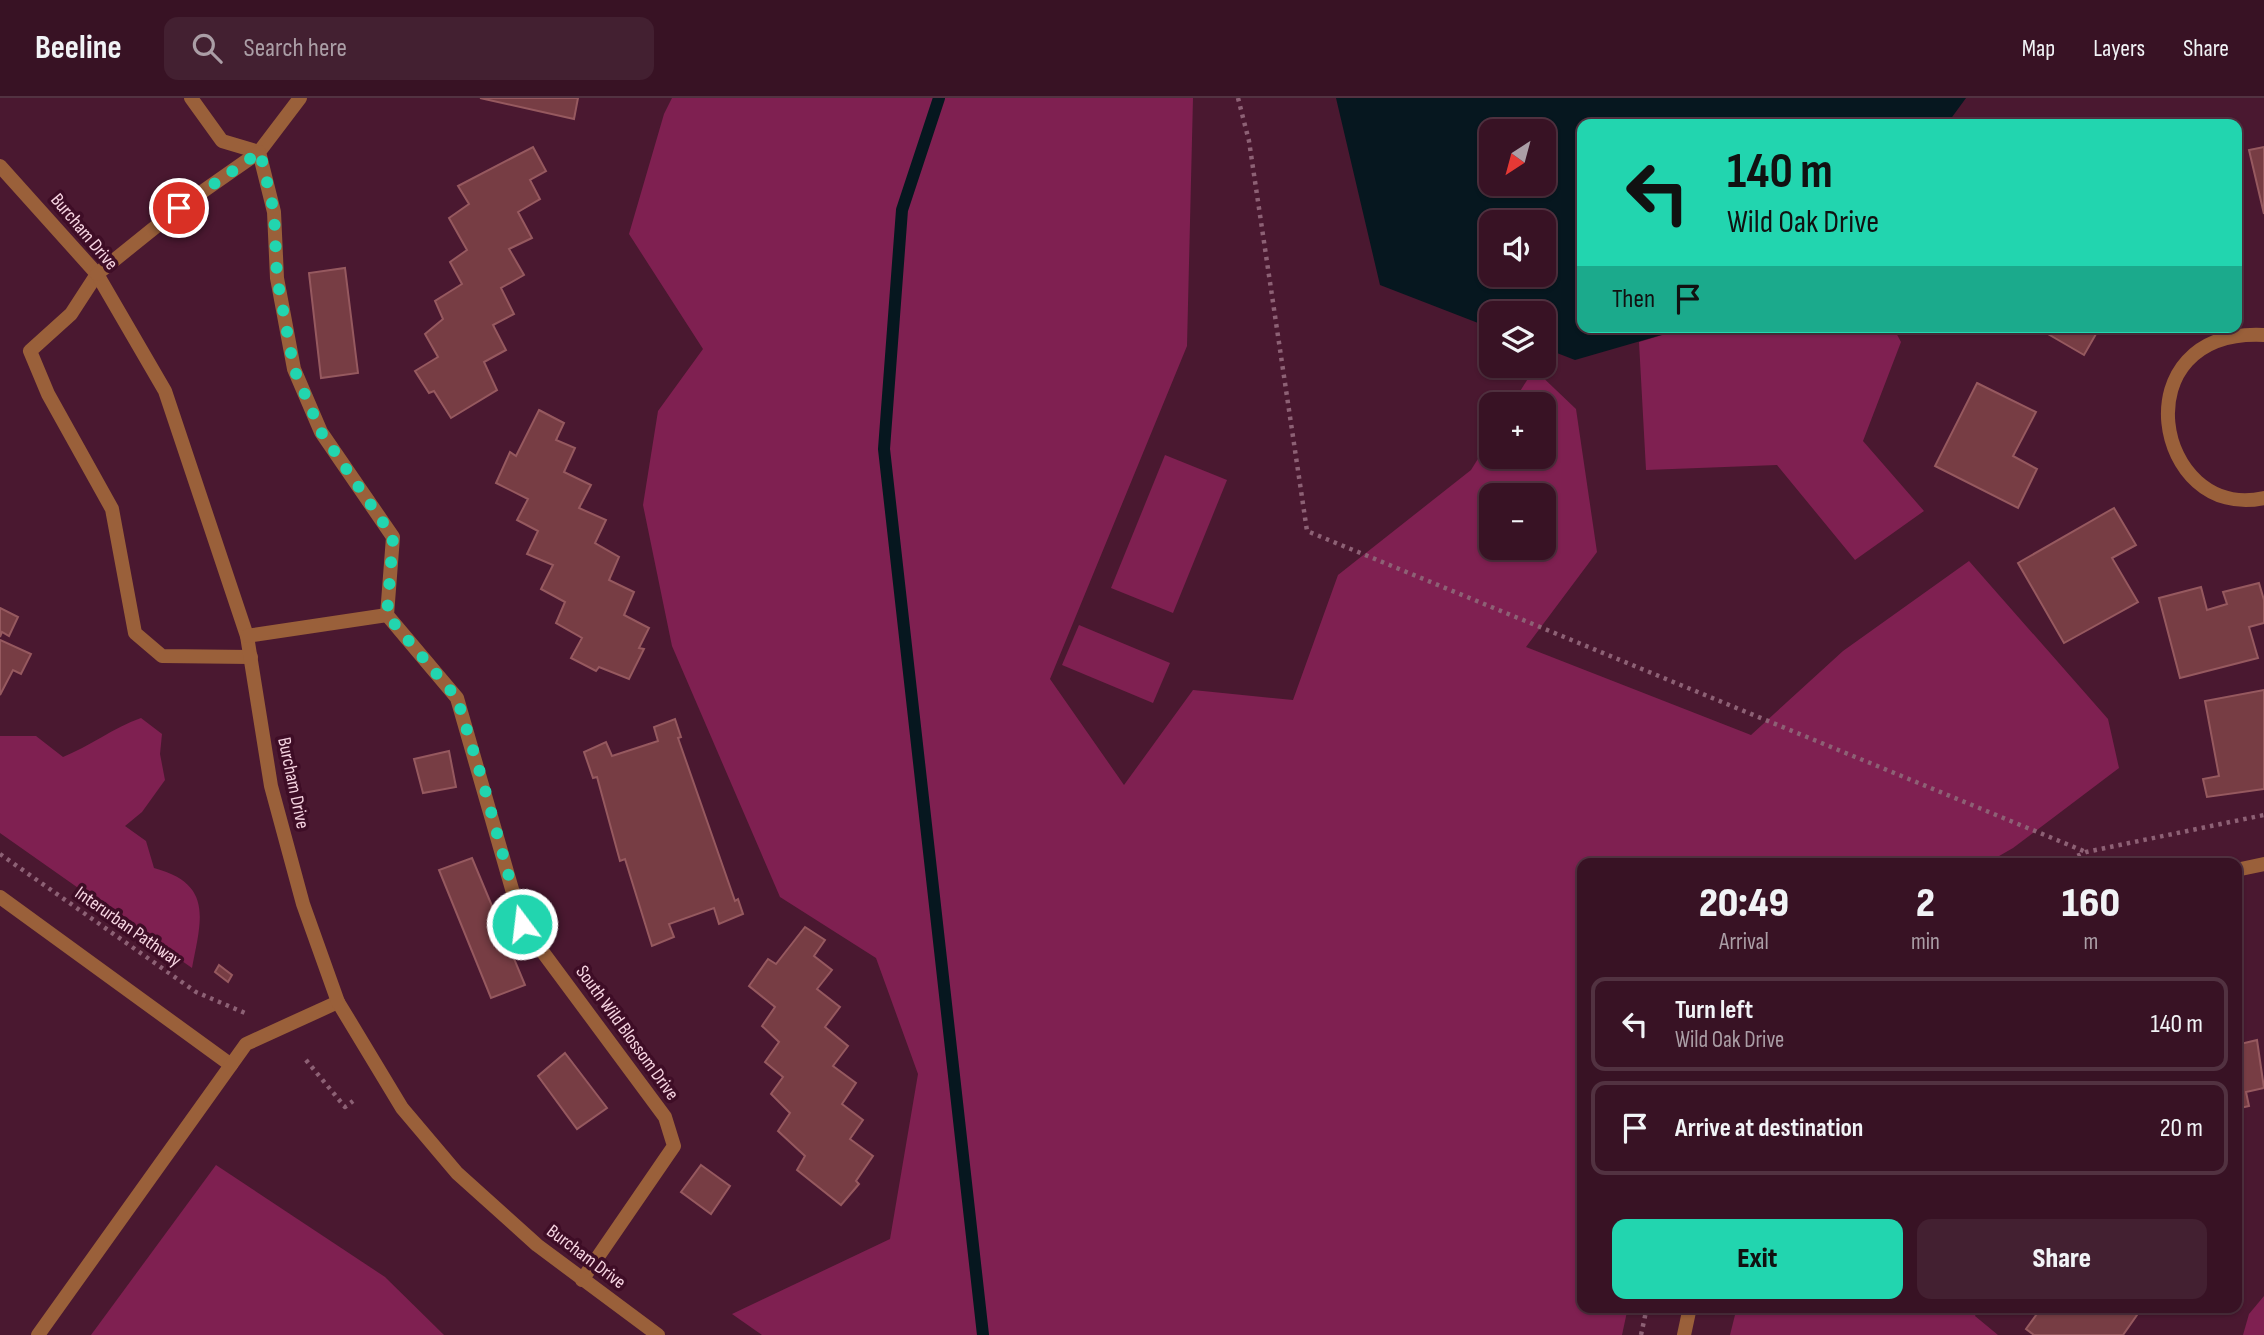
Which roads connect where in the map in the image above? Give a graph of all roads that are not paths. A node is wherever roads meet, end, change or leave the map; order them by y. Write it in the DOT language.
graph roads {
  1 [pos="191,98"];
  2 [pos="300,98"];
  3 [pos="260,152"];
  4 [pos="0,166"];
  5 [pos="97,274"];
  6 [pos="2264,335"];
  7 [pos="2264,498"];
  8 [pos="387,615"];
  9 [pos="247,636"];
  10 [pos="251,657"];
  11 [pos="2264,864"];
  12 [pos="2242,869"];
  13 [pos="0,897"];
  14 [pos="338,1002"];
  15 [pos="232,1065"];
  16 [pos="582,1280"];
  17 [pos="1689,1313"];
  18 [pos="38,1335"];
  19 [pos="657,1335"];
  20 [pos="1684,1335"];
  1 -- 3 [label="street"];
  2 -- 3 [label="street"];
  3 -- 5 [label="street"];
  3 -- 8 [label="street"];
  4 -- 5 [label="street, Burcham Drive"];
  5 -- 9 [label="street, Burcham Drive"];
  5 -- 10 [label="street"];
  6 -- 7 [label="street"];
  8 -- 9 [label="street"];
  8 -- 16 [label="street, South Wild Blossom Drive"];
  9 -- 10 [label="street, Burcham Drive"];
  10 -- 14 [label="street, Burcham Drive"];
  11 -- 12 [label="street"];
  13 -- 15 [label="street"];
  14 -- 15 [label="street"];
  14 -- 16 [label="street, Burcham Drive"];
  15 -- 18 [label="street"];
  16 -- 19 [label="street, Burcham Drive"];
  17 -- 20 [label="street"];
}
